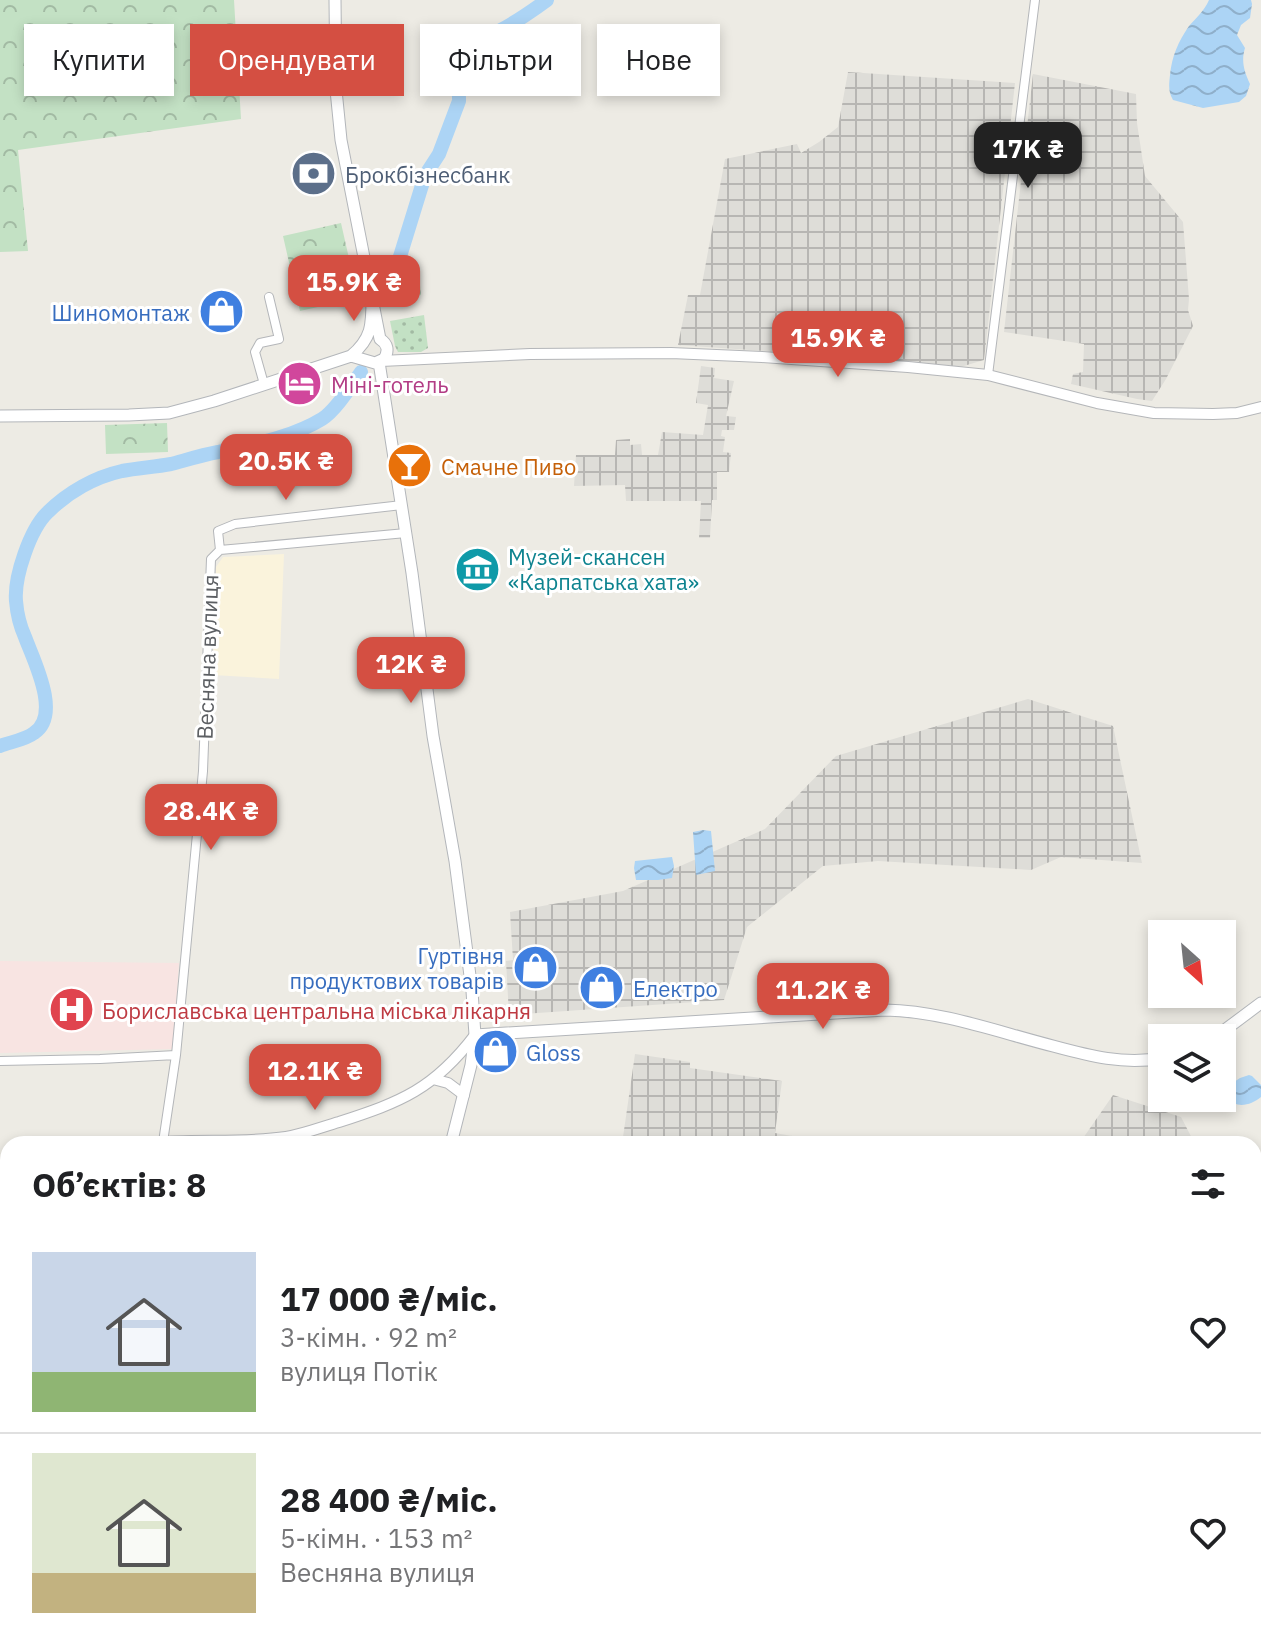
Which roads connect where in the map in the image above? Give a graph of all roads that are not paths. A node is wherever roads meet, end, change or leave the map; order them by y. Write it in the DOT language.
graph roads {
  1 [pos="335,0"];
  2 [pos="1035,0"];
  3 [pos="269,297"];
  4 [pos="372,299"];
  5 [pos="380,339"];
  6 [pos="364,343"];
  7 [pos="387,350"];
  8 [pos="351,356"];
  9 [pos="401,360"];
  10 [pos="377,364"];
  11 [pos="988,375"];
  12 [pos="264,384"];
  13 [pos="1261,407"];
  14 [pos="0,416"];
  15 [pos="402,505"];
  16 [pos="406,533"];
  17 [pos="220,550"];
  18 [pos="1261,1003"];
  19 [pos="1233,1024"];
  20 [pos="475,1035"];
  21 [pos="176,1055"];
  22 [pos="1148,1060"];
  23 [pos="0,1061"];
  24 [pos="433,1079"];
  25 [pos="464,1095"];
  26 [pos="164,1136"];
  27 [pos="289,1136"];
  28 [pos="453,1136"];
  1 -- 4 [label="main road"];
  2 -- 11 [label="street"];
  3 -- 12 [label="street"];
  4 -- 5 [label="main road"];
  4 -- 6 [label="main road"];
  5 -- 6 [label="main road"];
  5 -- 7 [label="main road"];
  6 -- 8 [label="main road"];
  6 -- 10 [label="main road"];
  7 -- 9 [label="street"];
  7 -- 10 [label="main road"];
  8 -- 10 [label="main road"];
  8 -- 12 [label="main road"];
  9 -- 10 [label="street"];
  9 -- 11 [label="street"];
  10 -- 15 [label="main road"];
  11 -- 13 [label="street"];
  12 -- 14 [label="main road"];
  15 -- 16 [label="main road"];
  15 -- 17 [label="street, Весняна вулиця"];
  16 -- 17 [label="street, Весняна вулиця"];
  16 -- 20 [label="main road"];
  17 -- 21 [label="street, Весняна вулиця"];
  18 -- 19 [label="main road"];
  20 -- 22 [label="main road"];
  20 -- 24 [label="street"];
  20 -- 25 [label="main road"];
  21 -- 23 [label="street"];
  21 -- 26 [label="street, Весняна вулиця"];
  24 -- 25 [label="street"];
  24 -- 27 [label="street"];
  25 -- 28 [label="main road"];
}
